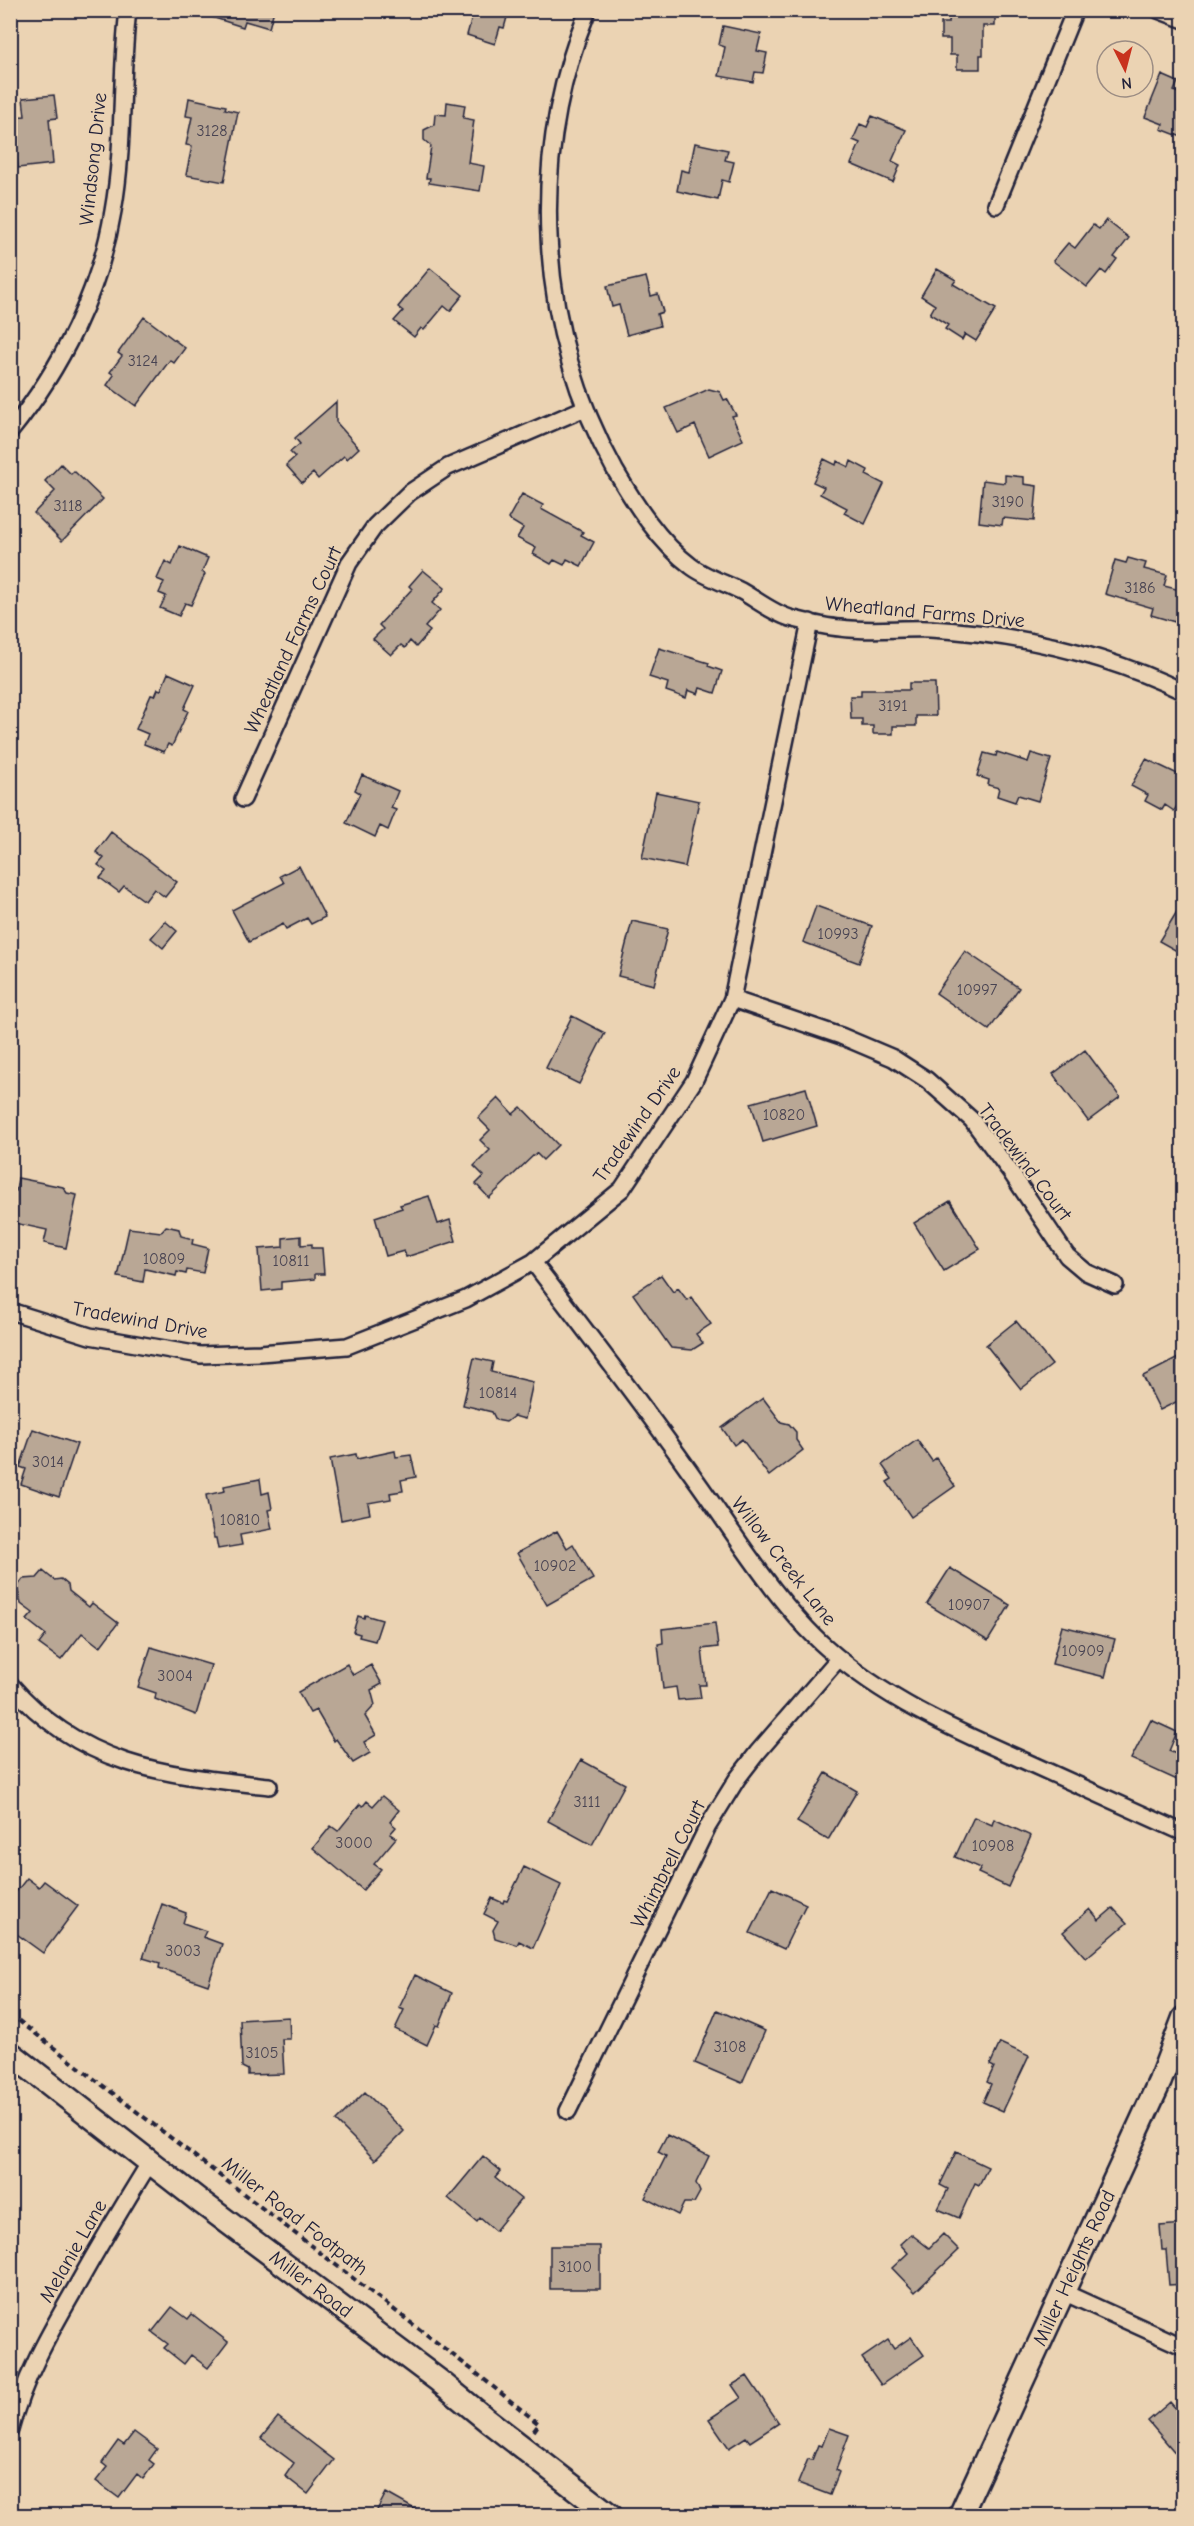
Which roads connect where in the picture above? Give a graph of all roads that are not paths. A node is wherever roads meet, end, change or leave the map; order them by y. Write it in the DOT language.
graph roads {
  1 [pos="128,10"];
  2 [pos="588,10"];
  3 [pos="1075,10"];
  4 [pos="1158,10"];
  5 [pos="1184,20"];
  6 [pos="996,205"];
  7 [pos="585,408"];
  8 [pos="10,432"];
  9 [pos="810,622"];
  10 [pos="1184,692"];
  11 [pos="243,799"];
  12 [pos="732,999"];
  13 [pos="532,1262"];
  14 [pos="1115,1285"];
  15 [pos="12,1315"];
  16 [pos="838,1658"];
  17 [pos="10,1684"];
  18 [pos="269,1786"];
  19 [pos="1184,1833"];
  20 [pos="1184,2018"];
  21 [pos="10,2053"];
  22 [pos="568,2111"];
  23 [pos="150,2162"];
  24 [pos="1063,2292"];
  25 [pos="1184,2347"];
  26 [pos="10,2430"];
  27 [pos="611,2516"];
  28 [pos="960,2516"];
  1 -- 8 [label="street, Windsong Drive"];
  2 -- 7 [label="street, Wheatland Farms Drive"];
  3 -- 6 [label="street"];
  4 -- 5 [label="street"];
  7 -- 9 [label="street, Wheatland Farms Drive"];
  7 -- 11 [label="street, Wheatland Farms Court"];
  9 -- 10 [label="street, Wheatland Farms Drive"];
  9 -- 12 [label="street, Tradewind Drive"];
  12 -- 13 [label="street, Tradewind Drive"];
  12 -- 14 [label="street, Tradewind Court"];
  13 -- 15 [label="street, Tradewind Drive"];
  13 -- 16 [label="street, Willow Creek Lane"];
  16 -- 19 [label="street, Willow Creek Lane"];
  16 -- 22 [label="street, Whimbrell Court"];
  17 -- 18 [label="street"];
  20 -- 24 [label="street, Miller Heights Road"];
  21 -- 23 [label="street, Miller Road"];
  23 -- 26 [label="street, Melanie Lane"];
  23 -- 27 [label="street, Miller Road"];
  24 -- 25 [label="street"];
  24 -- 28 [label="street, Miller Heights Road"];
}
